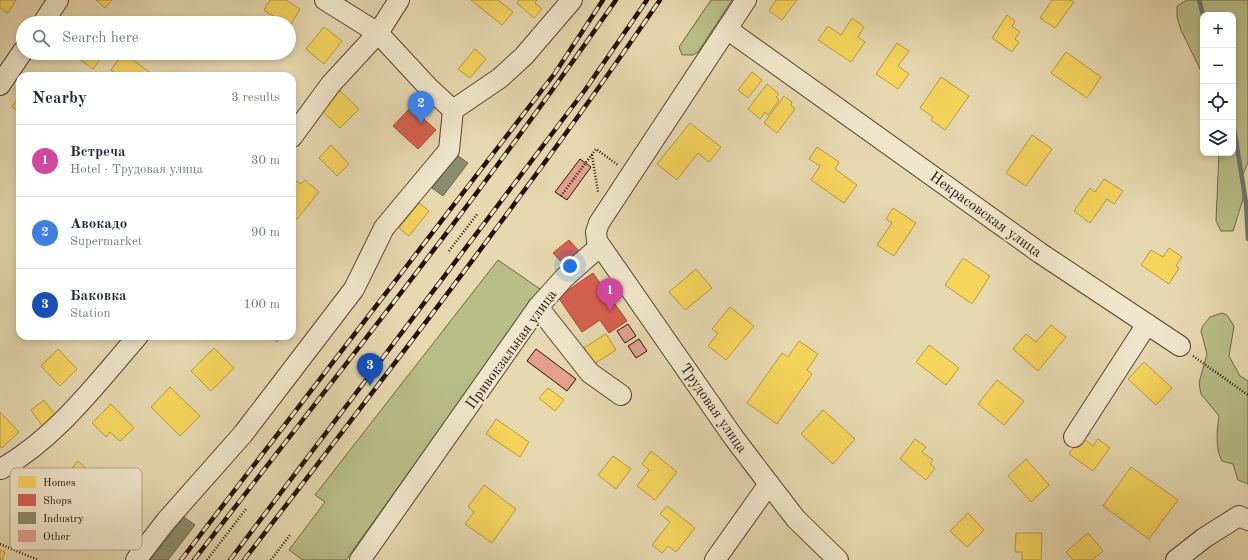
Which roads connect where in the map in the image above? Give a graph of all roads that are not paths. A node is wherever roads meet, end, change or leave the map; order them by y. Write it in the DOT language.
graph roads {
  1 [pos="58,0"];
  2 [pos="325,0"];
  3 [pos="399,0"];
  4 [pos="572,0"];
  5 [pos="746,0"];
  6 [pos="47,16"];
  7 [pos="727,29"];
  8 [pos="378,33"];
  9 [pos="17,60"];
  10 [pos="0,85"];
  11 [pos="453,110"];
  12 [pos="296,132"];
  13 [pos="599,247"];
  14 [pos="538,306"];
  15 [pos="1147,324"];
  16 [pos="135,340"];
  17 [pos="1180,346"];
  18 [pos="621,395"];
  19 [pos="1074,437"];
  20 [pos="1,469"];
  21 [pos="769,484"];
  22 [pos="1248,520"];
  23 [pos="136,560"];
  24 [pos="360,560"];
  25 [pos="715,560"];
  26 [pos="838,560"];
  27 [pos="1176,560"];
  1 -- 6 [label="street"];
  2 -- 8 [label="street"];
  3 -- 8 [label="street"];
  4 -- 11 [label="street"];
  5 -- 7 [label="street"];
  7 -- 13 [label="street"];
  7 -- 15 [label="street, Некрасовская улица"];
  8 -- 11 [label="street"];
  8 -- 12 [label="street"];
  9 -- 10 [label="street"];
  11 -- 23 [label="street"];
  13 -- 14 [label="street, Привокзальная улица"];
  13 -- 21 [label="street, Трудовая улица"];
  14 -- 18 [label="street"];
  14 -- 24 [label="street, Привокзальная улица"];
  15 -- 17 [label="street, Некрасовская улица"];
  15 -- 19 [label="street"];
  16 -- 20 [label="street"];
  21 -- 25 [label="street"];
  21 -- 26 [label="street, Трудовая улица"];
  22 -- 27 [label="street"];
}
